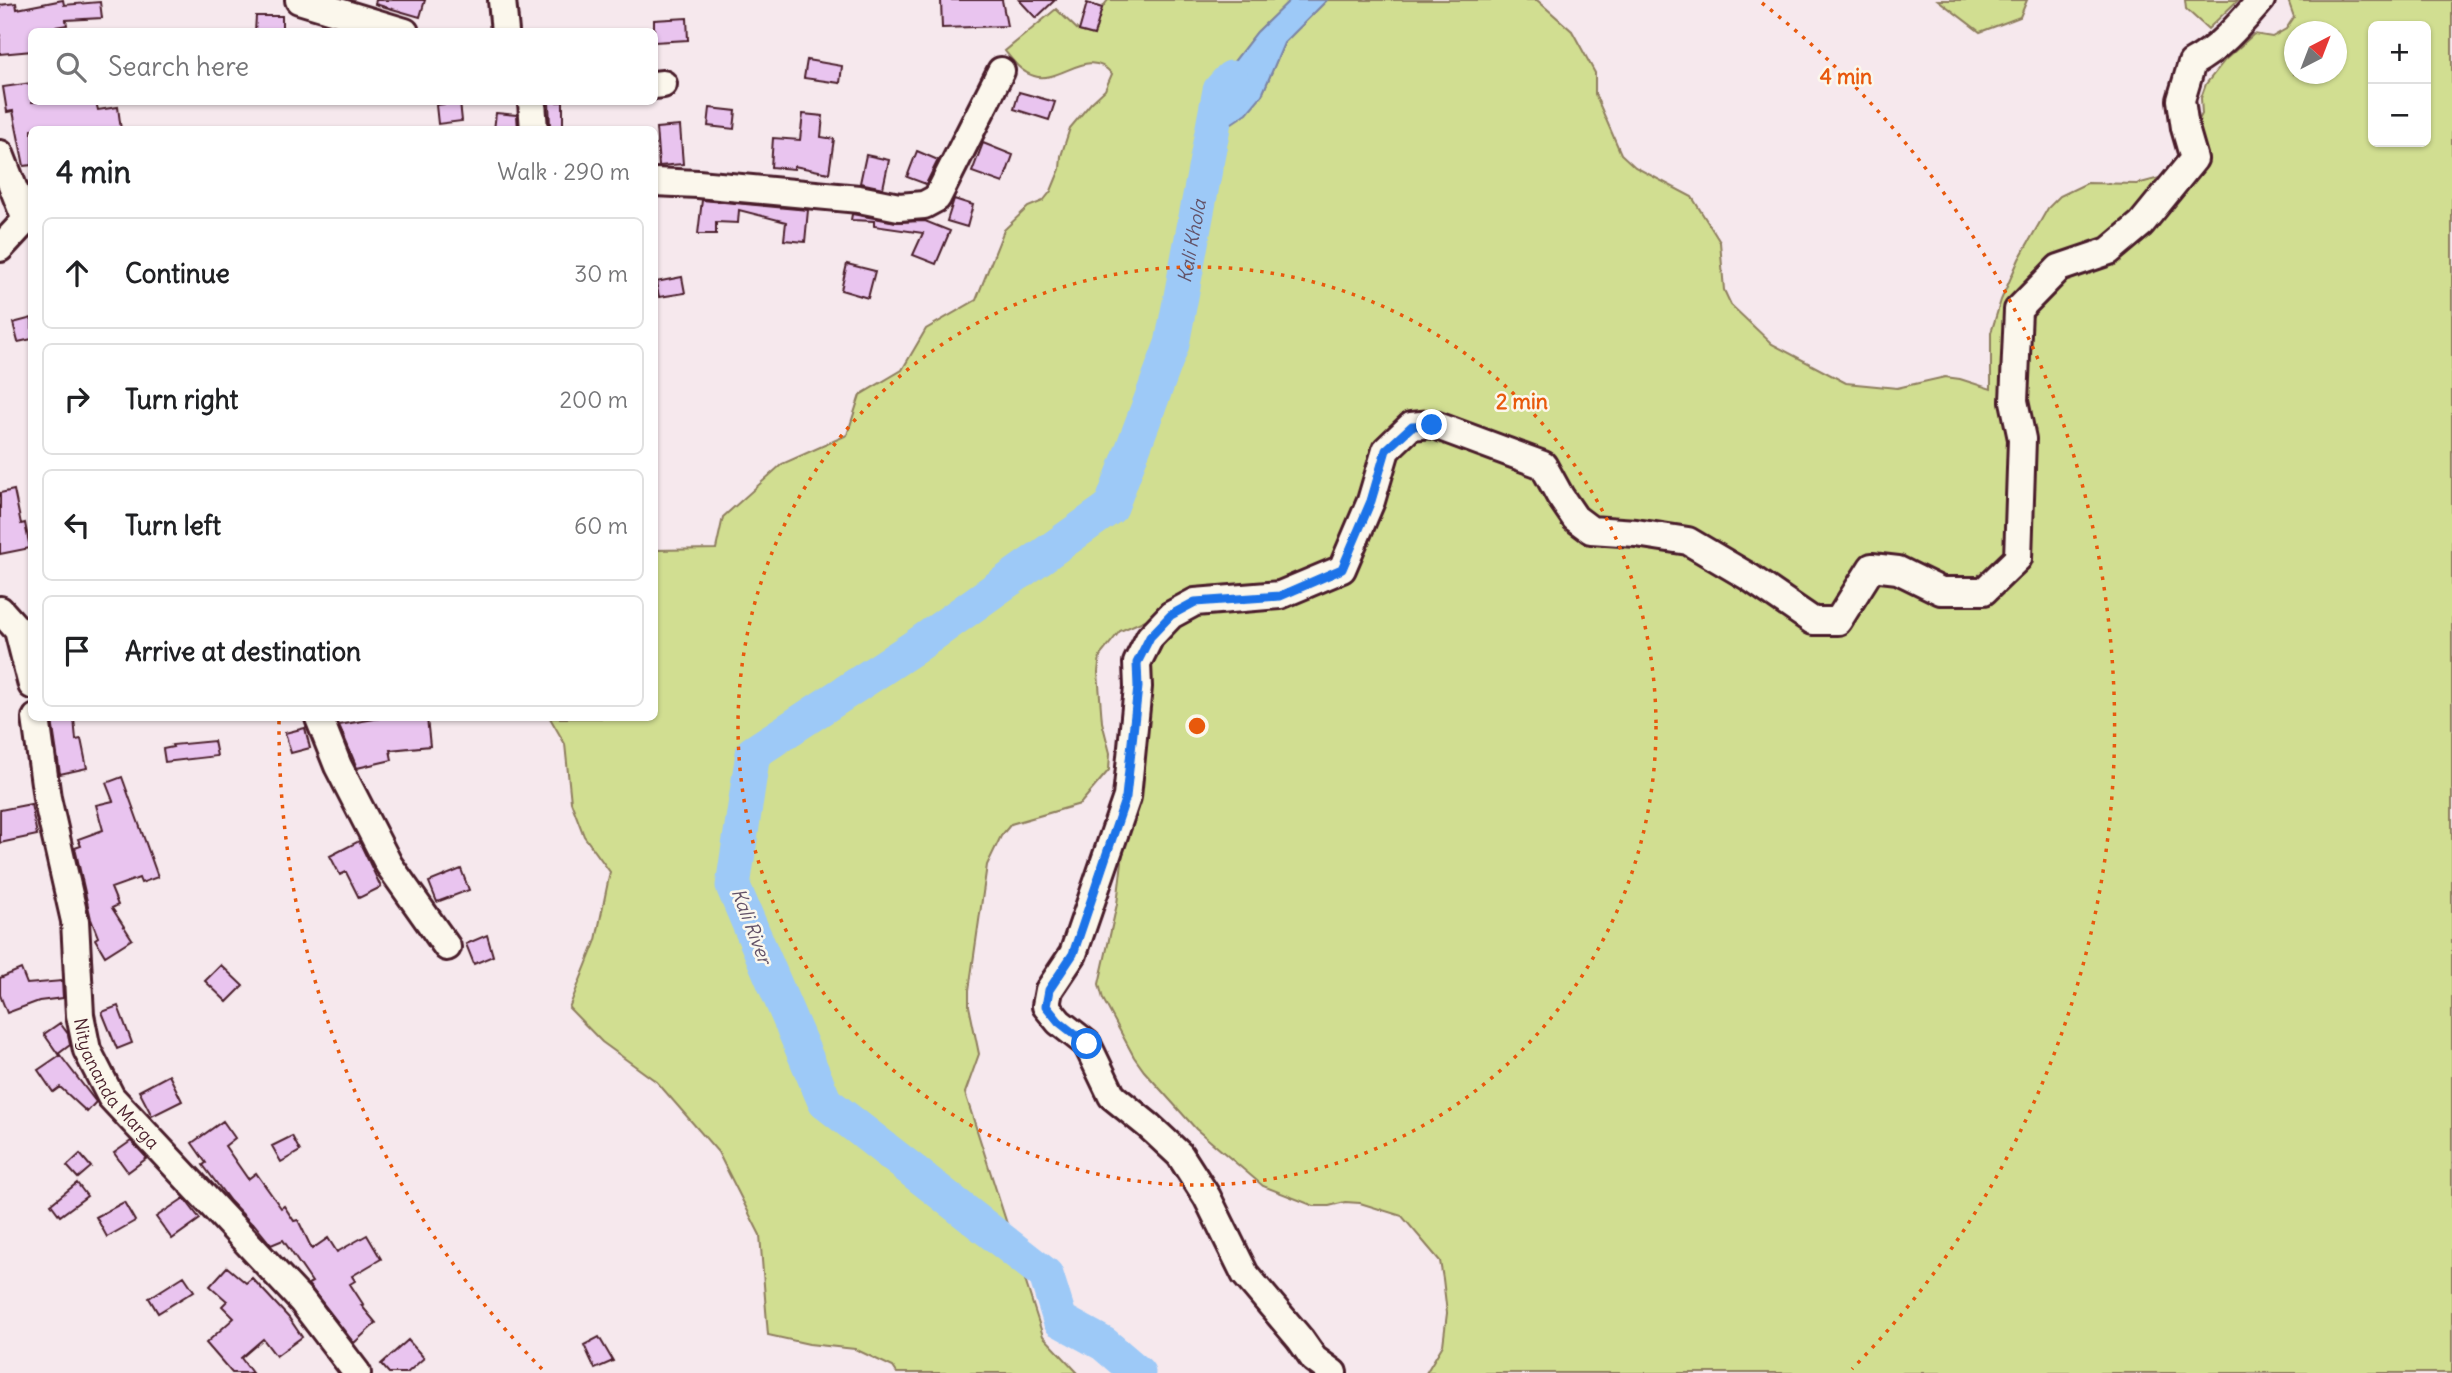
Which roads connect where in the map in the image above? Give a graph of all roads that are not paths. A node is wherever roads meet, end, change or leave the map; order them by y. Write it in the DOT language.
graph roads {
  1 [pos="299,0"];
  2 [pos="502,0"];
  3 [pos="2261,0"];
  4 [pos="390,28"];
  5 [pos="505,28"];
  6 [pos="1001,71"];
  7 [pos="532,105"];
  8 [pos="534,126"];
  9 [pos="0,154"];
  10 [pos="658,182"];
  11 [pos="28,218"];
  12 [pos="28,221"];
  13 [pos="0,248"];
  14 [pos="0,610"];
  15 [pos="28,669"];
  16 [pos="36,721"];
  17 [pos="320,721"];
  18 [pos="447,947"];
  19 [pos="357,1373"];
  20 [pos="1333,1373"];
  1 -- 4 [label="street"];
  2 -- 5 [label="street"];
  3 -- 20 [label="street"];
  6 -- 10 [label="street"];
  7 -- 8 [label="street"];
  9 -- 11 [label="street"];
  12 -- 13 [label="street"];
  14 -- 15 [label="street"];
  16 -- 19 [label="street, Nityananda Marga"];
  17 -- 18 [label="street"];
}
